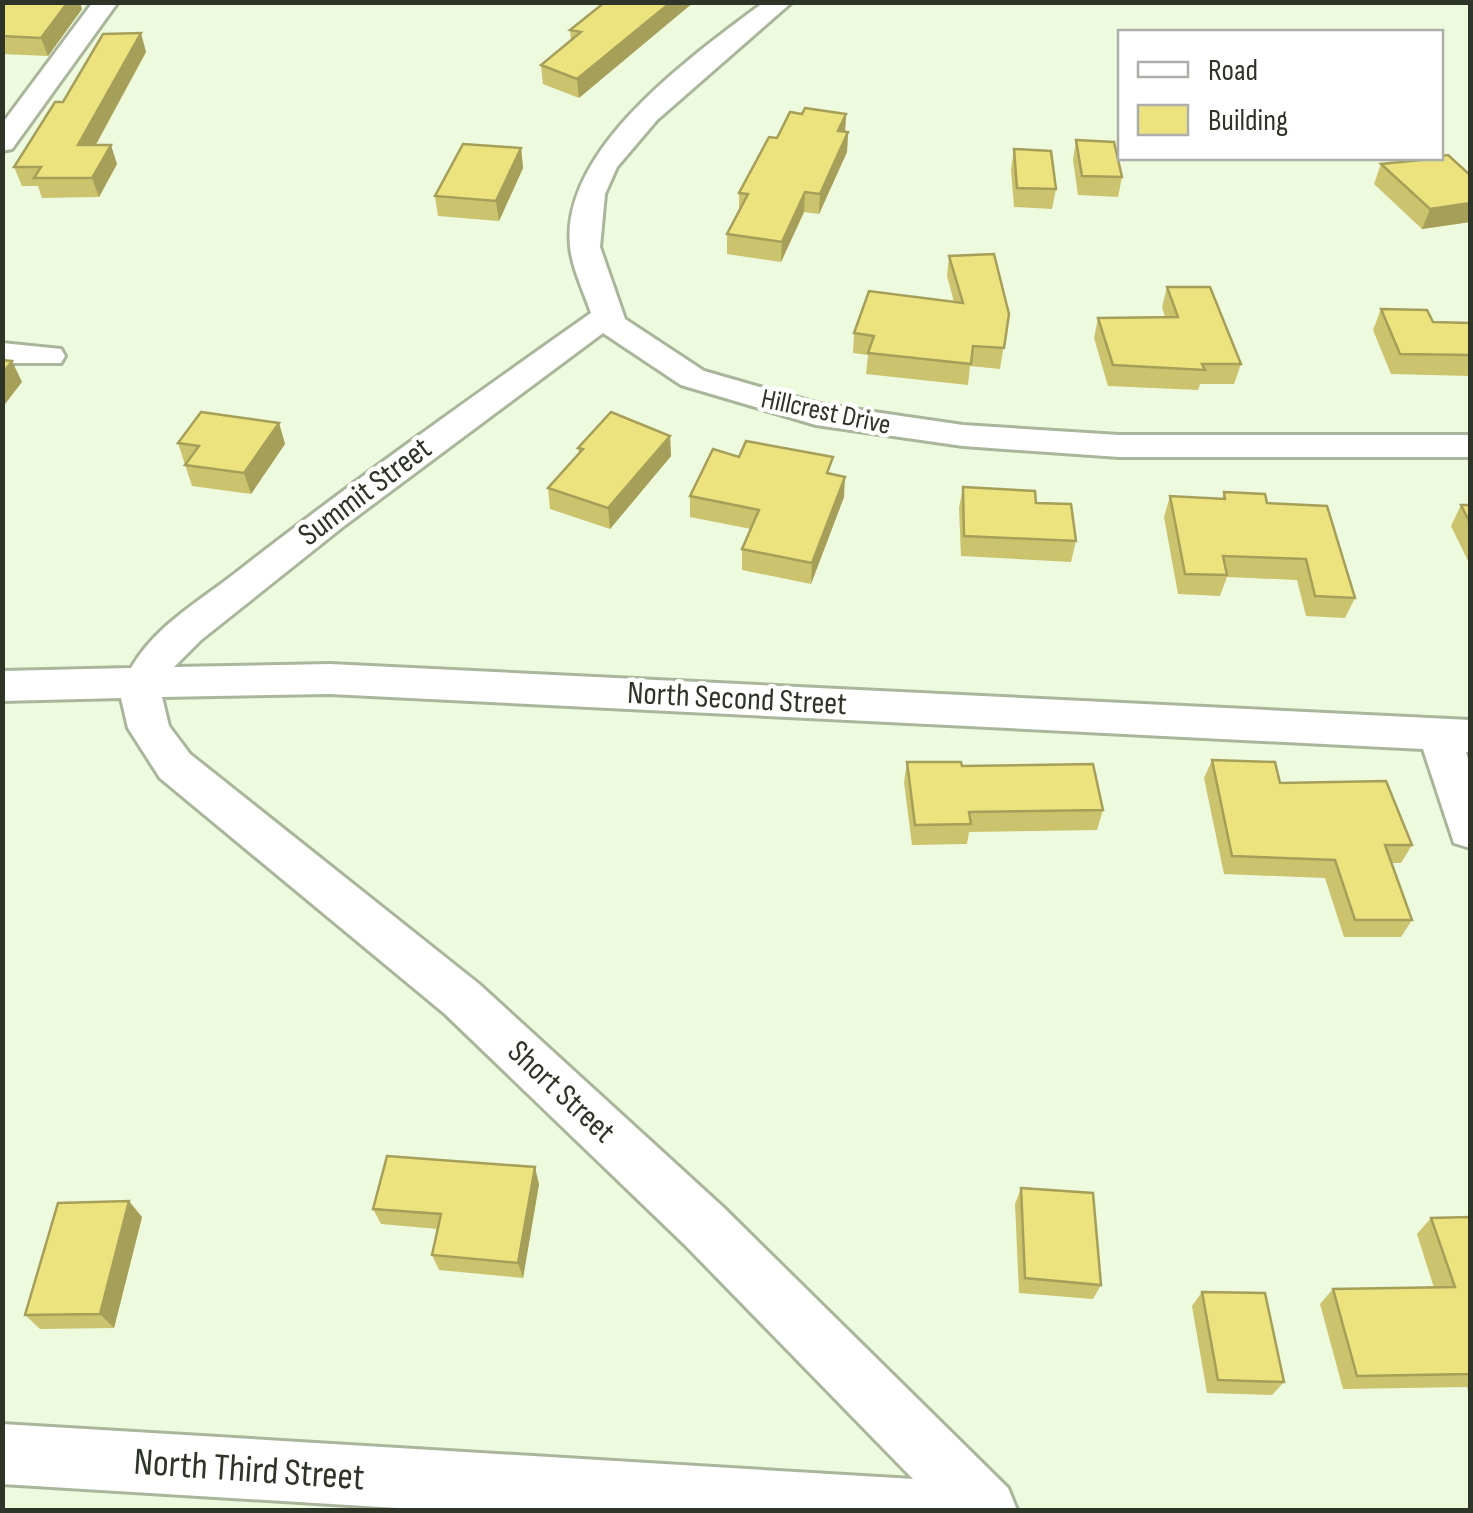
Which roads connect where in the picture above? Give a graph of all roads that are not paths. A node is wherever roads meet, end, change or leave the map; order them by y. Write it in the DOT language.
graph roads {
  1 [pos="106,2"];
  2 [pos="780,2"];
  3 [pos="2,142"];
  4 [pos="604,318"];
  5 [pos="2,353"];
  6 [pos="49,356"];
  7 [pos="1470,446"];
  8 [pos="144,685"];
  9 [pos="2,686"];
  10 [pos="1455,735"];
  11 [pos="1470,830"];
  12 [pos="2,1454"];
  13 [pos="914,1510"];
  14 [pos="986,1510"];
  1 -- 3 [label="street"];
  2 -- 4 [label="street, Hillcrest Drive"];
  4 -- 7 [label="street, Hillcrest Drive"];
  4 -- 8 [label="street, Summit Street"];
  5 -- 6 [label="street"];
  8 -- 9 [label="street, North Second Street"];
  8 -- 10 [label="street, North Second Street"];
  8 -- 14 [label="street, Short Street"];
  10 -- 11 [label="street"];
  12 -- 13 [label="street, North Third Street"];
}
